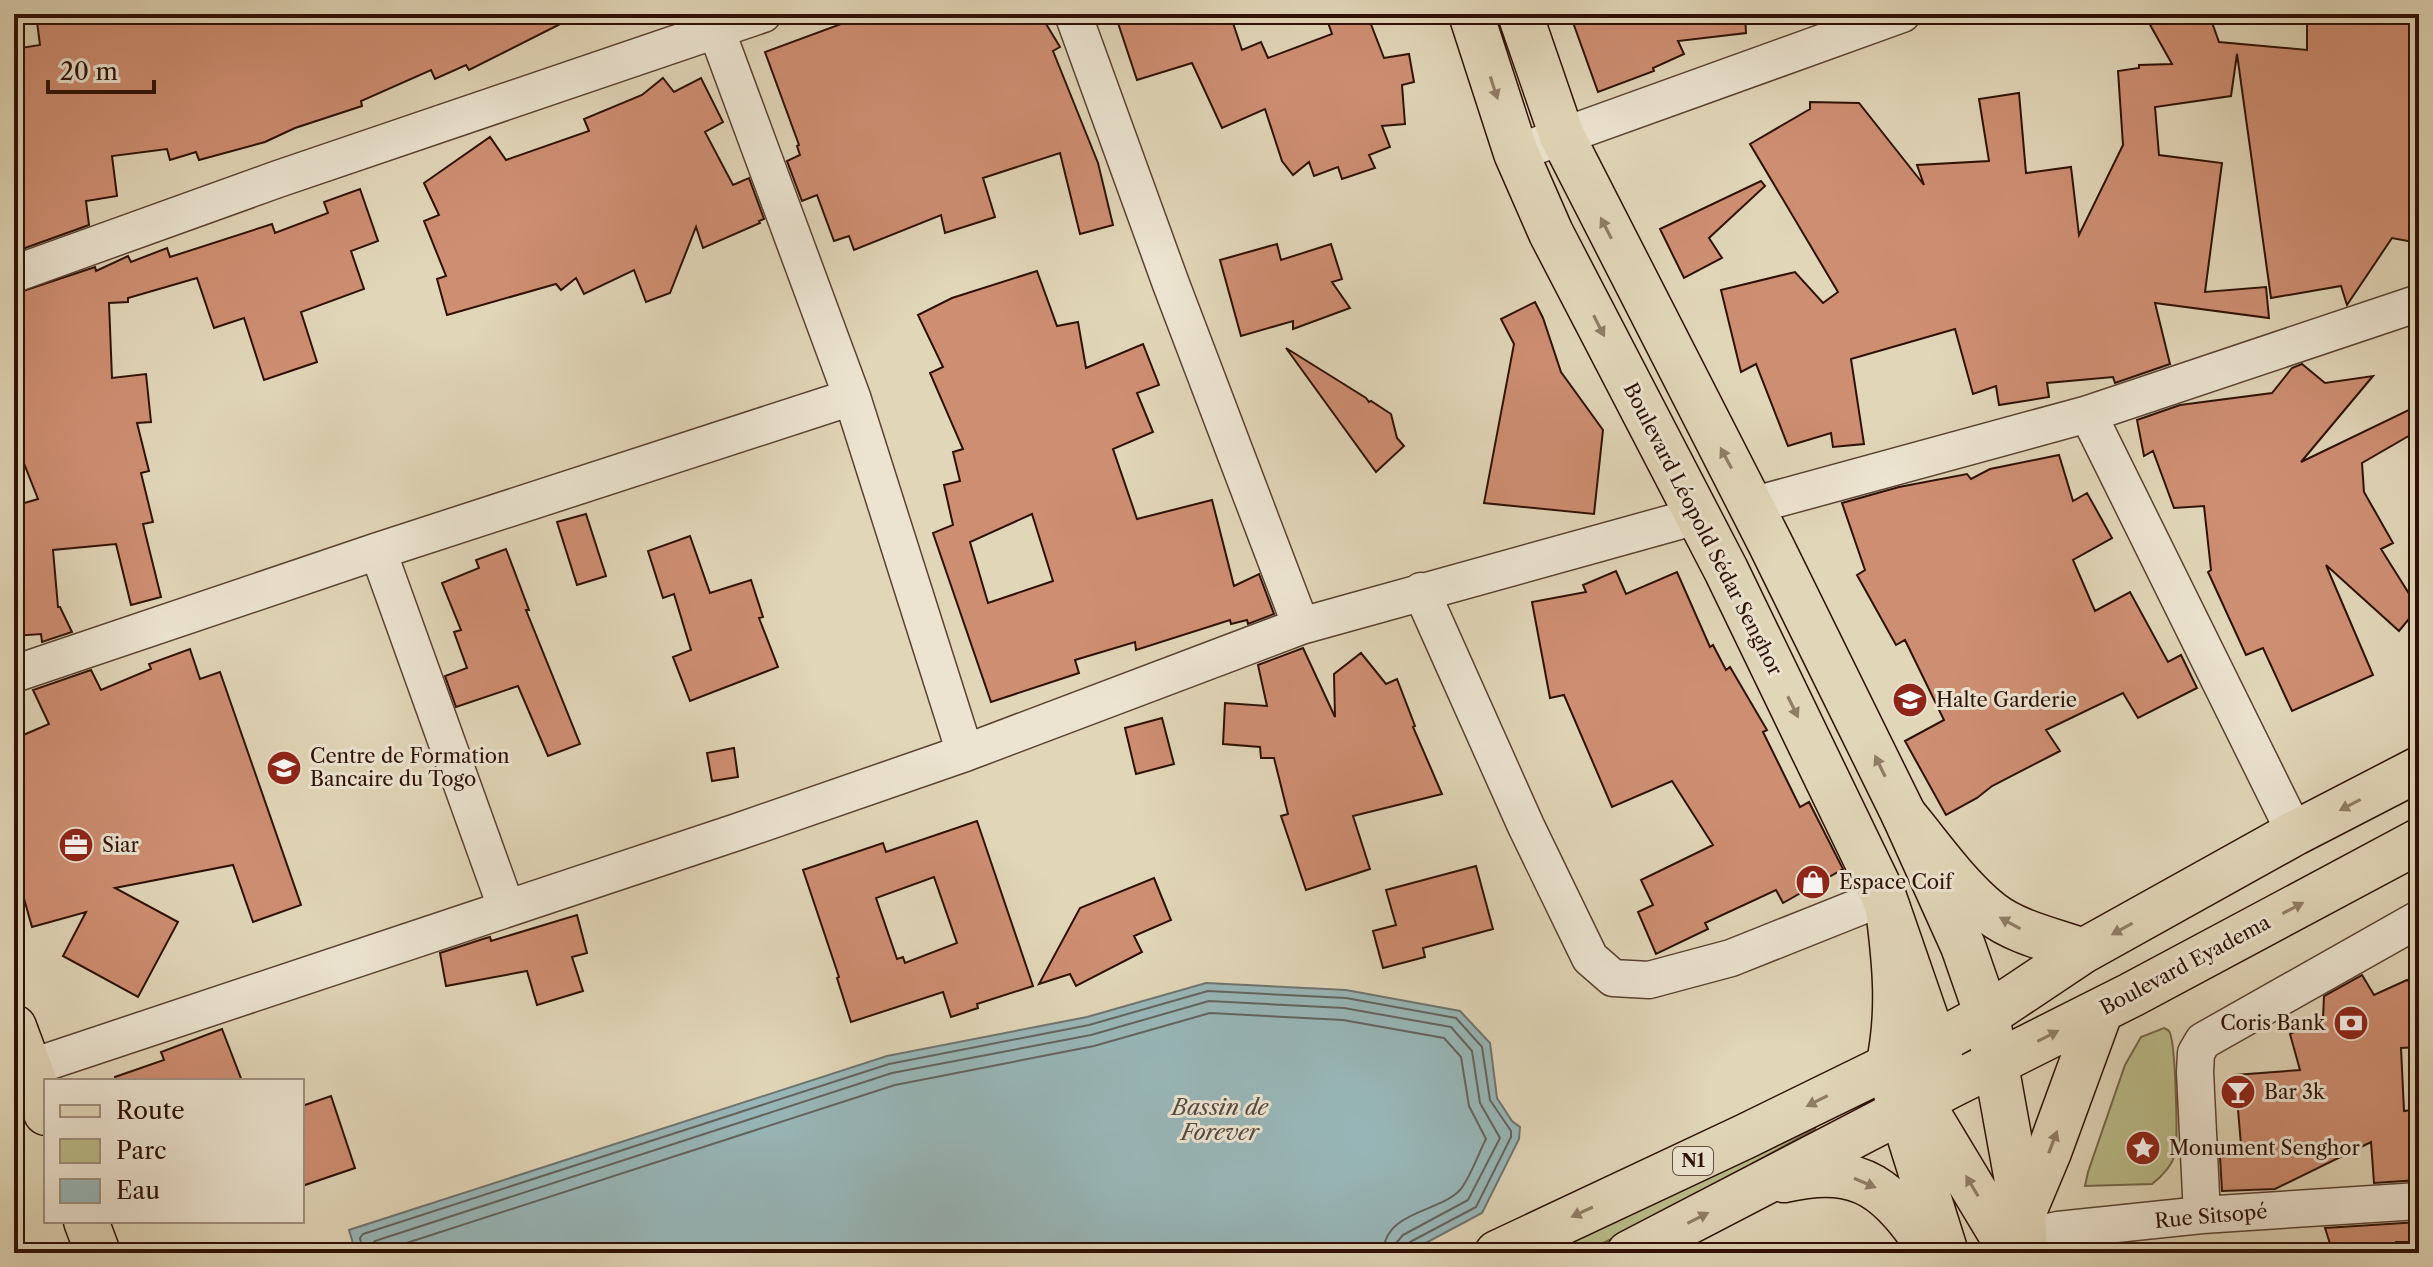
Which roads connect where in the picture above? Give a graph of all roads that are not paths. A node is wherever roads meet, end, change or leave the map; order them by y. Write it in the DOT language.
graph roads {
  1 [pos="763,14"];
  2 [pos="1073,14"];
  3 [pos="1471,14"];
  4 [pos="1520,14"];
  5 [pos="1902,14"];
  6 [pos="717,32"];
  7 [pos="1562,136"];
  8 [pos="1516,153"];
  9 [pos="14,274"];
  10 [pos="2419,303"];
  11 [pos="852,397"];
  12 [pos="2088,414"];
  13 [pos="1751,506"];
  14 [pos="1697,516"];
  15 [pos="378,551"];
  16 [pos="1421,591"];
  17 [pos="1301,626"];
  18 [pos="14,674"];
  19 [pos="965,753"];
  20 [pos="2419,769"];
  21 [pos="1904,815"];
  22 [pos="2295,833"];
  23 [pos="2419,841"];
  24 [pos="1886,903"];
  25 [pos="506,907"];
  26 [pos="2419,919"];
  27 [pos="2083,951"];
  28 [pos="2101,1010"];
  29 [pos="1987,1015"];
  30 [pos="14,1027"];
  31 [pos="1906,1058"];
  32 [pos="1995,1062"];
  33 [pos="29,1068"];
  34 [pos="1924,1099"];
  35 [pos="44,1108"];
  36 [pos="1762,1185"];
  37 [pos="2419,1201"];
  38 [pos="2202,1215"];
  39 [pos="87,1223"];
  40 [pos="2018,1239"];
  41 [pos="98,1253"];
  42 [pos="1497,1253"];
  43 [pos="1629,1253"];
  44 [pos="1933,1253"];
  45 [pos="1946,1253"];
  1 -- 6 [label="street"];
  2 -- 17 [label="street"];
  3 -- 8 [label="main road, Boulevard Léopold Sédar Senghor, one-way"];
  4 -- 7 [label="main road"];
  5 -- 7 [label="street"];
  6 -- 9 [label="street"];
  6 -- 11 [label="street"];
  7 -- 8 [label="street"];
  13 -- 7 [label="main road, one-way"];
  8 -- 14 [label="main road, Boulevard Léopold Sédar Senghor, one-way"];
  10 -- 12 [label="street"];
  11 -- 15 [label="street"];
  11 -- 19 [label="street"];
  12 -- 13 [label="street"];
  12 -- 22 [label="street"];
  21 -- 13 [label="main road, one-way"];
  14 -- 16 [label="street"];
  14 -- 24 [label="main road, Boulevard Léopold Sédar Senghor, one-way"];
  15 -- 18 [label="street"];
  15 -- 25 [label="street"];
  16 -- 17 [label="street"];
  16 -- 24 [label="street"];
  17 -- 19 [label="street"];
  19 -- 25 [label="street"];
  20 -- 22 [label="main road, N1, one-way"];
  27 -- 21 [label="main road, one-way"];
  21 -- 29 [label="main road"];
  22 -- 27 [label="main road, N1, one-way"];
  28 -- 23 [label="main road, Boulevard Eyadema, one-way"];
  24 -- 31 [label="main road, Boulevard Léopold Sédar Senghor"];
  25 -- 33 [label="street"];
  26 -- 38 [label="street"];
  27 -- 29 [label="main road, N1"];
  32 -- 28 [label="main road, Boulevard Eyadema, one-way"];
  40 -- 28 [label="main road, one-way"];
  29 -- 31 [label="main road, N1"];
  29 -- 32 [label="main road"];
  30 -- 33 [label="main road"];
  31 -- 34 [label="main road"];
  31 -- 42 [label="main road, N1, one-way"];
  32 -- 34 [label="main road, Boulevard Eyadema"];
  32 -- 40 [label="main road"];
  33 -- 35 [label="main road"];
  34 -- 36 [label="main road, Boulevard Eyadema"];
  40 -- 34 [label="main road, one-way"];
  34 -- 45 [label="main road"];
  43 -- 36 [label="main road, Boulevard Eyadema, one-way"];
  36 -- 44 [label="main road, one-way"];
  37 -- 38 [label="street, Rue Sitsopé"];
  38 -- 40 [label="street, Rue Sitsopé"];
  39 -- 41 [label="main road"];
}
